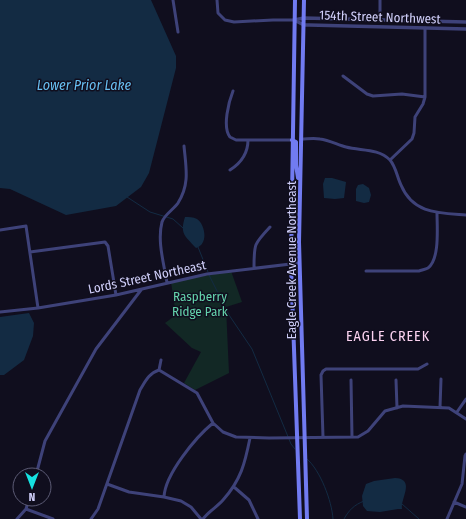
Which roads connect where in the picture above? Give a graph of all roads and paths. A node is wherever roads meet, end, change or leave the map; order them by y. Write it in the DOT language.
graph roads {
  1 [pos="173,0"];
  2 [pos="217,0"];
  3 [pos="295,0"];
  4 [pos="304,0"];
  5 [pos="380,0"];
  6 [pos="304,18"];
  7 [pos="294,20"];
  8 [pos="380,20"];
  9 [pos="466,22"];
  10 [pos="304,24"];
  11 [pos="425,28"];
  12 [pos="466,29"];
  13 [pos="178,32"];
  14 [pos="343,76"];
  15 [pos="233,91"];
  16 [pos="425,97"];
  17 [pos="301,139"];
  18 [pos="248,140"];
  19 [pos="292,140"];
  20 [pos="184,146"];
  21 [pos="390,160"];
  22 [pos="230,170"];
  23 [pos="300,184"];
  24 [pos="437,213"];
  25 [pos="466,215"];
  26 [pos="270,227"];
  27 [pos="0,230"];
  28 [pos="30,252"];
  29 [pos="299,263"];
  30 [pos="291,264"];
  31 [pos="254,267"];
  32 [pos="366,271"];
  33 [pos="167,283"];
  34 [pos="141,290"];
  35 [pos="116,295"];
  36 [pos="38,308"];
  37 [pos="0,312"];
  38 [pos="161,360"];
  39 [pos="427,364"];
  40 [pos="159,370"];
  41 [pos="441,379"];
  42 [pos="351,380"];
  43 [pos="396,380"];
  44 [pos="466,399"];
  45 [pos="440,407"];
  46 [pos="397,408"];
  47 [pos="457,412"];
  48 [pos="466,419"];
  49 [pos="213,423"];
  50 [pos="323,437"];
  51 [pos="352,437"];
  52 [pos="250,438"];
  53 [pos="297,438"];
  54 [pos="305,438"];
  55 [pos="466,454"];
  56 [pos="38,467"];
  57 [pos="107,484"];
  58 [pos="234,487"];
  59 [pos="164,497"];
  60 [pos="454,502"];
  61 [pos="466,508"];
  62 [pos="26,509"];
  63 [pos="17,519"];
  64 [pos="53,519"];
  65 [pos="91,519"];
  66 [pos="202,519"];
  67 [pos="258,519"];
  68 [pos="300,519"];
  69 [pos="308,519"];
  70 [pos="447,519"];
  1 -- 13 [label="street"];
  2 -- 7 [label="street, 154th Street Northwest"];
  3 -- 7 [label="main road, Eagle Creek Avenue Northeast"];
  4 -- 6 [label="main road, Eagle Creek Avenue Northeast"];
  5 -- 8 [label="street"];
  6 -- 7 [label="street, 154th Street Northwest"];
  6 -- 8 [label="street, 154th Street Northwest"];
  6 -- 10 [label="main road, Eagle Creek Avenue Northeast"];
  7 -- 10 [label="street, 154th Street Northwest"];
  7 -- 19 [label="main road, Eagle Creek Avenue Northeast"];
  8 -- 9 [label="street, 154th Street Northwest"];
  10 -- 11 [label="street, 154th Street Northwest"];
  10 -- 17 [label="main road, Eagle Creek Avenue Northeast"];
  11 -- 12 [label="street, 154th Street Northwest"];
  11 -- 16 [label="street"];
  14 -- 16 [label="street"];
  15 -- 18 [label="street"];
  16 -- 21 [label="street"];
  17 -- 21 [label="street"];
  17 -- 23 [label="main road, Eagle Creek Avenue Northeast"];
  18 -- 19 [label="street"];
  18 -- 22 [label="street"];
  19 -- 23 [label="main road"];
  19 -- 30 [label="main road, Eagle Creek Avenue Northeast"];
  20 -- 33 [label="street"];
  21 -- 24 [label="street"];
  23 -- 29 [label="main road, Eagle Creek Avenue Northeast"];
  24 -- 25 [label="street"];
  24 -- 32 [label="street"];
  26 -- 31 [label="street"];
  27 -- 28 [label="street"];
  28 -- 35 [label="street"];
  28 -- 36 [label="street"];
  29 -- 30 [label="street, Lords Street Northeast"];
  29 -- 54 [label="main road, Eagle Creek Avenue Northeast"];
  30 -- 31 [label="street, Lords Street Northeast"];
  30 -- 53 [label="main road, Eagle Creek Avenue Northeast"];
  31 -- 33 [label="street, Lords Street Northeast"];
  33 -- 34 [label="street, Lords Street Northeast"];
  34 -- 35 [label="street, Lords Street Northeast"];
  34 -- 56 [label="street"];
  35 -- 36 [label="street, Lords Street Northeast"];
  36 -- 37 [label="street, Lords Street Northeast"];
  38 -- 40 [label="street"];
  39 -- 50 [label="street"];
  40 -- 49 [label="street"];
  40 -- 57 [label="street"];
  41 -- 45 [label="street"];
  42 -- 51 [label="street"];
  43 -- 46 [label="street"];
  44 -- 47 [label="street"];
  45 -- 46 [label="street"];
  45 -- 47 [label="street"];
  46 -- 51 [label="street"];
  47 -- 48 [label="street"];
  49 -- 52 [label="street"];
  49 -- 59 [label="street"];
  50 -- 51 [label="street"];
  50 -- 54 [label="street"];
  52 -- 53 [label="street"];
  52 -- 58 [label="street"];
  53 -- 54 [label="street"];
  53 -- 68 [label="main road, Eagle Creek Avenue Northeast"];
  54 -- 69 [label="main road, Eagle Creek Avenue Northeast"];
  55 -- 60 [label="street"];
  57 -- 59 [label="street"];
  57 -- 65 [label="street"];
  58 -- 66 [label="street"];
  58 -- 67 [label="street"];
  59 -- 66 [label="street"];
  60 -- 61 [label="street"];
  60 -- 70 [label="street"];
  62 -- 63 [label="street"];
  62 -- 64 [label="street"];
}
